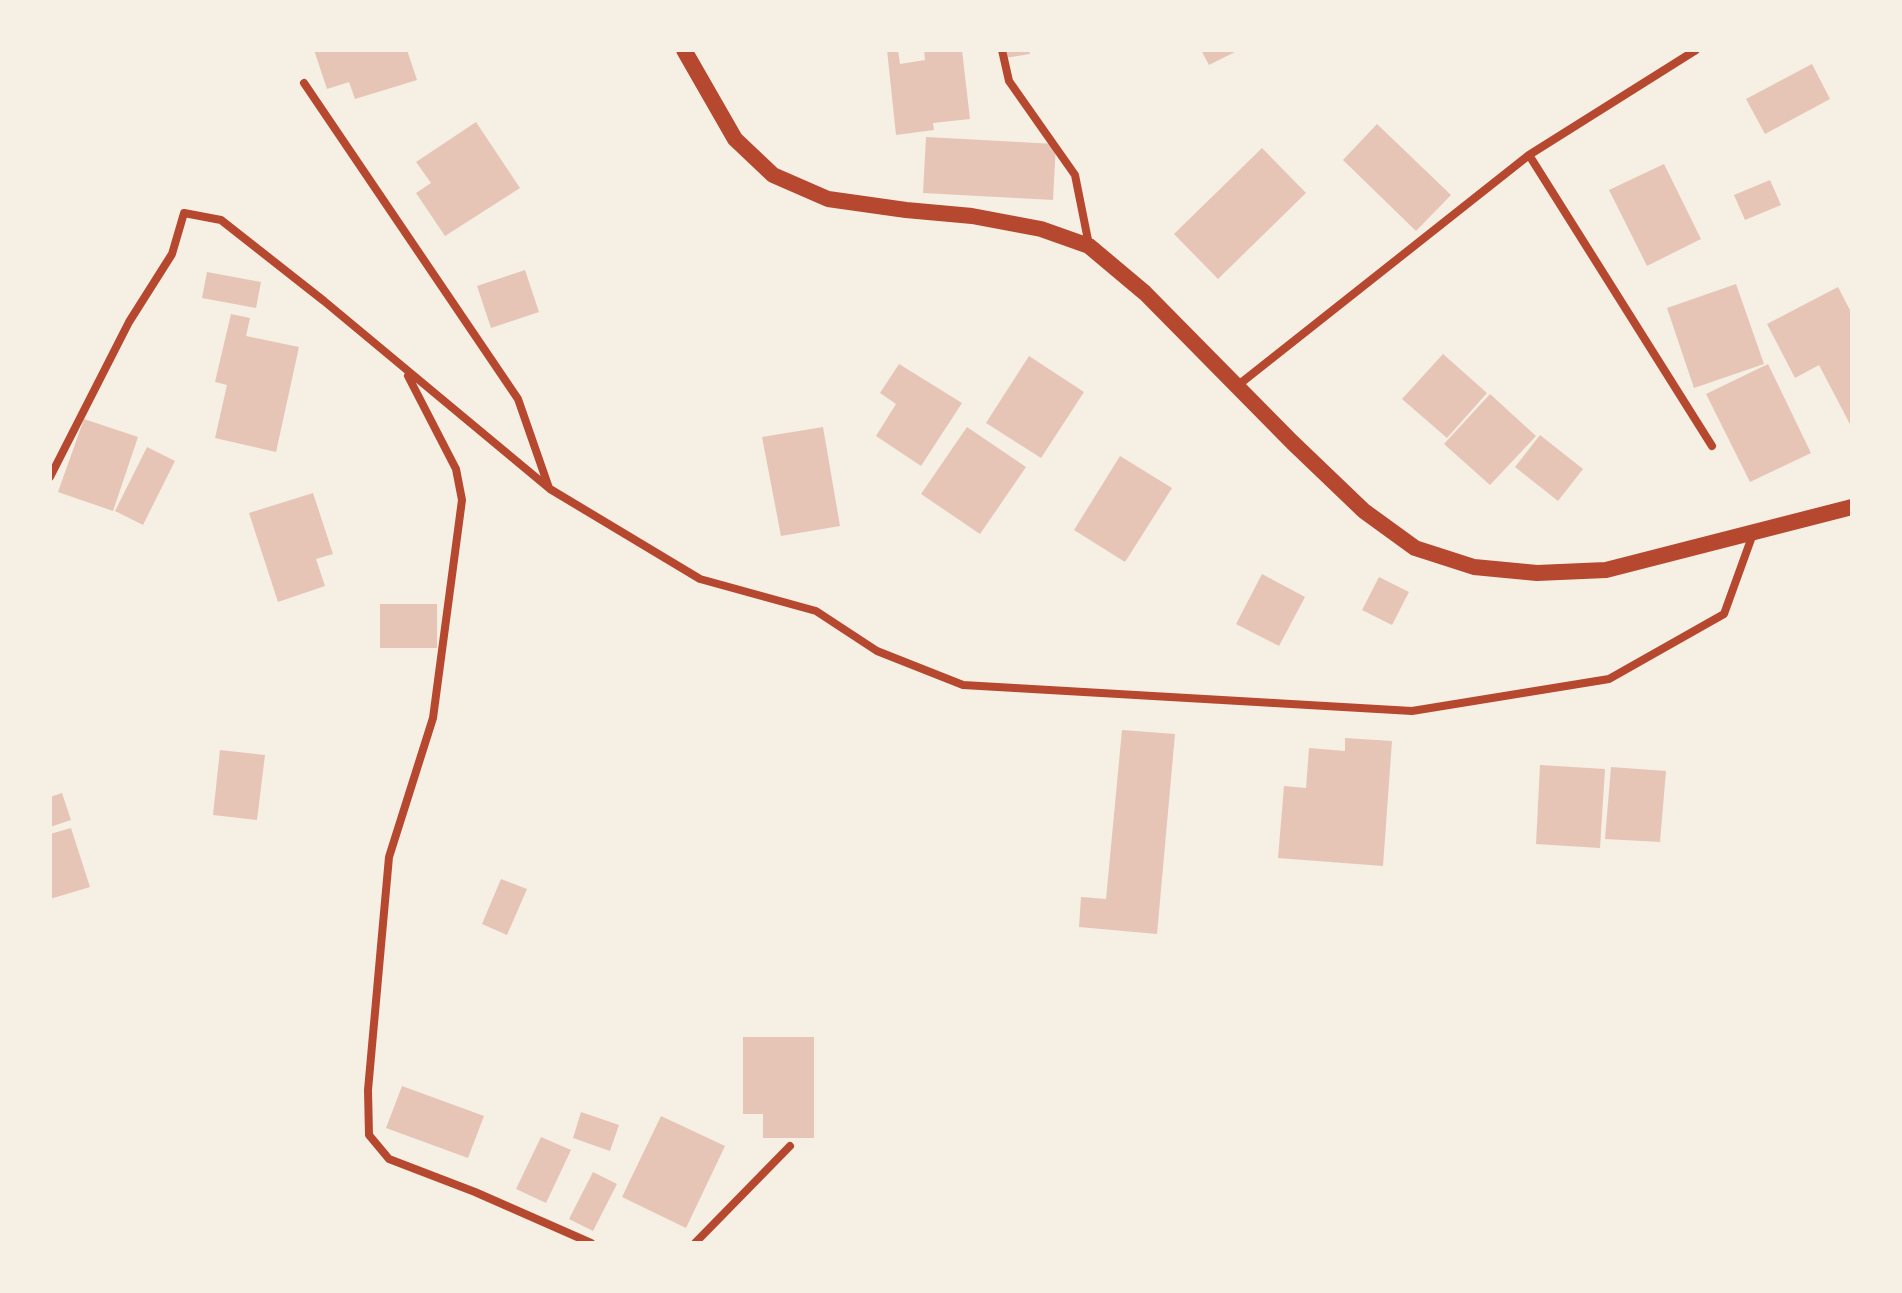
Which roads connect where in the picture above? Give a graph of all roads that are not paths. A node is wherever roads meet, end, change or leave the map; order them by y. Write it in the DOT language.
graph roads {
  1 [pos="684,50"];
  2 [pos="1002,50"];
  3 [pos="1696,50"];
  4 [pos="304,83"];
  5 [pos="1529,155"];
  6 [pos="1089,246"];
  7 [pos="406,372"];
  8 [pos="1237,386"];
  9 [pos="1712,446"];
  10 [pos="50,477"];
  11 [pos="550,489"];
  12 [pos="1852,507"];
  13 [pos="1755,531"];
  14 [pos="790,1146"];
  15 [pos="591,1243"];
  16 [pos="695,1243"];
  1 -- 6 [label="main road"];
  2 -- 6 [label="street"];
  3 -- 5 [label="street"];
  4 -- 11 [label="street"];
  5 -- 8 [label="street"];
  5 -- 9 [label="street"];
  6 -- 8 [label="main road"];
  7 -- 10 [label="street"];
  7 -- 11 [label="street"];
  7 -- 15 [label="street"];
  8 -- 13 [label="main road"];
  11 -- 13 [label="street"];
  12 -- 13 [label="main road"];
  14 -- 16 [label="street"];
}
